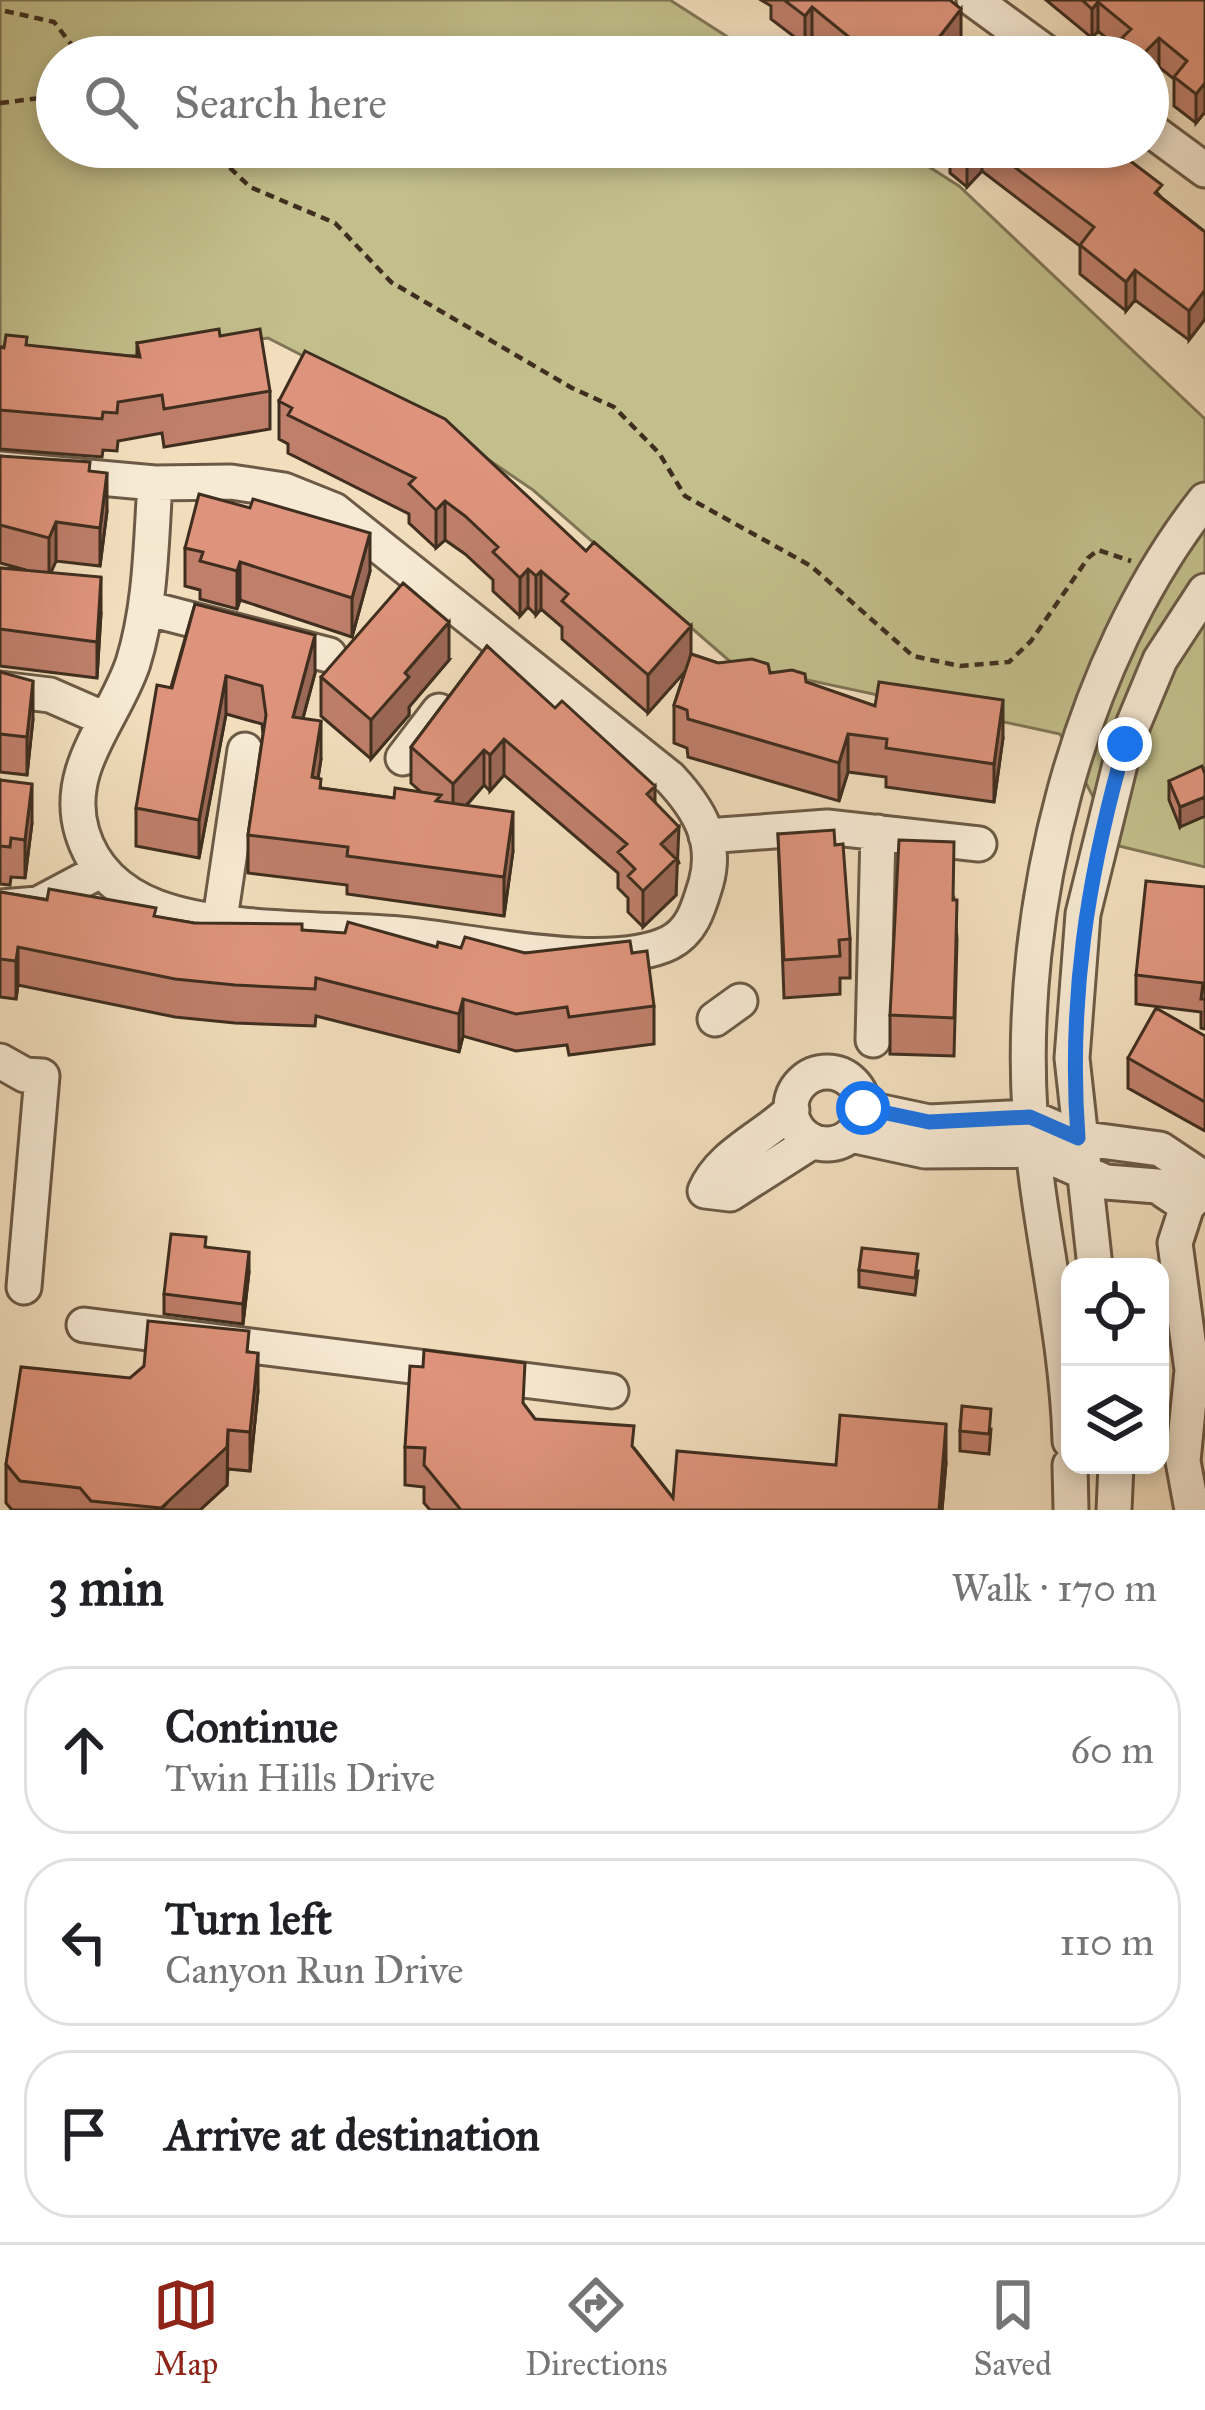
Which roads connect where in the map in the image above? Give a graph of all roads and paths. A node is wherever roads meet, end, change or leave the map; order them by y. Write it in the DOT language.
graph roads {
  1 [pos="974,0"];
  2 [pos="5,11"];
  3 [pos="65,36"];
  4 [pos="1023,36"];
  5 [pos="36,99"];
  6 [pos="0,103"];
  7 [pos="1169,143"];
  8 [pos="230,168"];
  9 [pos="1205,170"];
  10 [pos="0,470"];
  11 [pos="155,483"];
  12 [pos="1205,500"];
  13 [pos="1131,561"];
  14 [pos="1205,591"];
  15 [pos="146,608"];
  16 [pos="494,638"];
  17 [pos="329,655"];
  18 [pos="0,689"];
  19 [pos="105,719"];
  20 [pos="244,750"];
  21 [pos="403,758"];
  22 [pos="878,832"];
  23 [pos="706,836"];
  24 [pos="980,844"];
  25 [pos="102,871"];
  26 [pos="0,907"];
  27 [pos="220,919"];
  28 [pos="873,1040"];
  29 [pos="0,1061"];
  30 [pos="792,1110"];
  31 [pos="857,1121"];
  32 [pos="813,1141"];
  33 [pos="1056,1144"];
  34 [pos="1160,1149"];
  35 [pos="1142,1184"];
  36 [pos="1199,1191"];
  37 [pos="1092,1258"];
  38 [pos="25,1287"];
  39 [pos="84,1325"];
  40 [pos="1064,1366"];
  41 [pos="611,1391"];
  42 [pos="1070,1474"];
  43 [pos="1116,1474"];
  44 [pos="1071,1510"];
  45 [pos="1114,1510"];
  46 [pos="1192,1510"];
  1 -- 4 [label="street"];
  2 -- 3 [label="path"];
  5 -- 6 [label="path"];
  7 -- 9 [label="street"];
  8 -- 13 [label="path"];
  10 -- 11 [label="street"];
  11 -- 15 [label="street"];
  11 -- 16 [label="street"];
  12 -- 33 [label="street"];
  14 -- 33 [label="street"];
  15 -- 17 [label="street"];
  15 -- 19 [label="street"];
  16 -- 21 [label="street"];
  16 -- 23 [label="street"];
  18 -- 19 [label="street"];
  19 -- 25 [label="street"];
  20 -- 27 [label="street"];
  22 -- 23 [label="street"];
  22 -- 24 [label="street"];
  22 -- 28 [label="street"];
  23 -- 27 [label="street"];
  25 -- 26 [label="street"];
  25 -- 27 [label="street"];
  29 -- 38 [label="street"];
  30 -- 31 [label="street"];
  30 -- 32 [label="street"];
  30 -- 32 [label="street"];
  31 -- 32 [label="street"];
  31 -- 33 [label="street"];
  33 -- 34 [label="street"];
  33 -- 35 [label="street"];
  33 -- 37 [label="street"];
  33 -- 40 [label="street"];
  34 -- 35 [label="street"];
  34 -- 36 [label="street"];
  35 -- 36 [label="street"];
  36 -- 46 [label="street"];
  39 -- 41 [label="street"];
  42 -- 44 [label="street"];
  43 -- 45 [label="street"];
}
